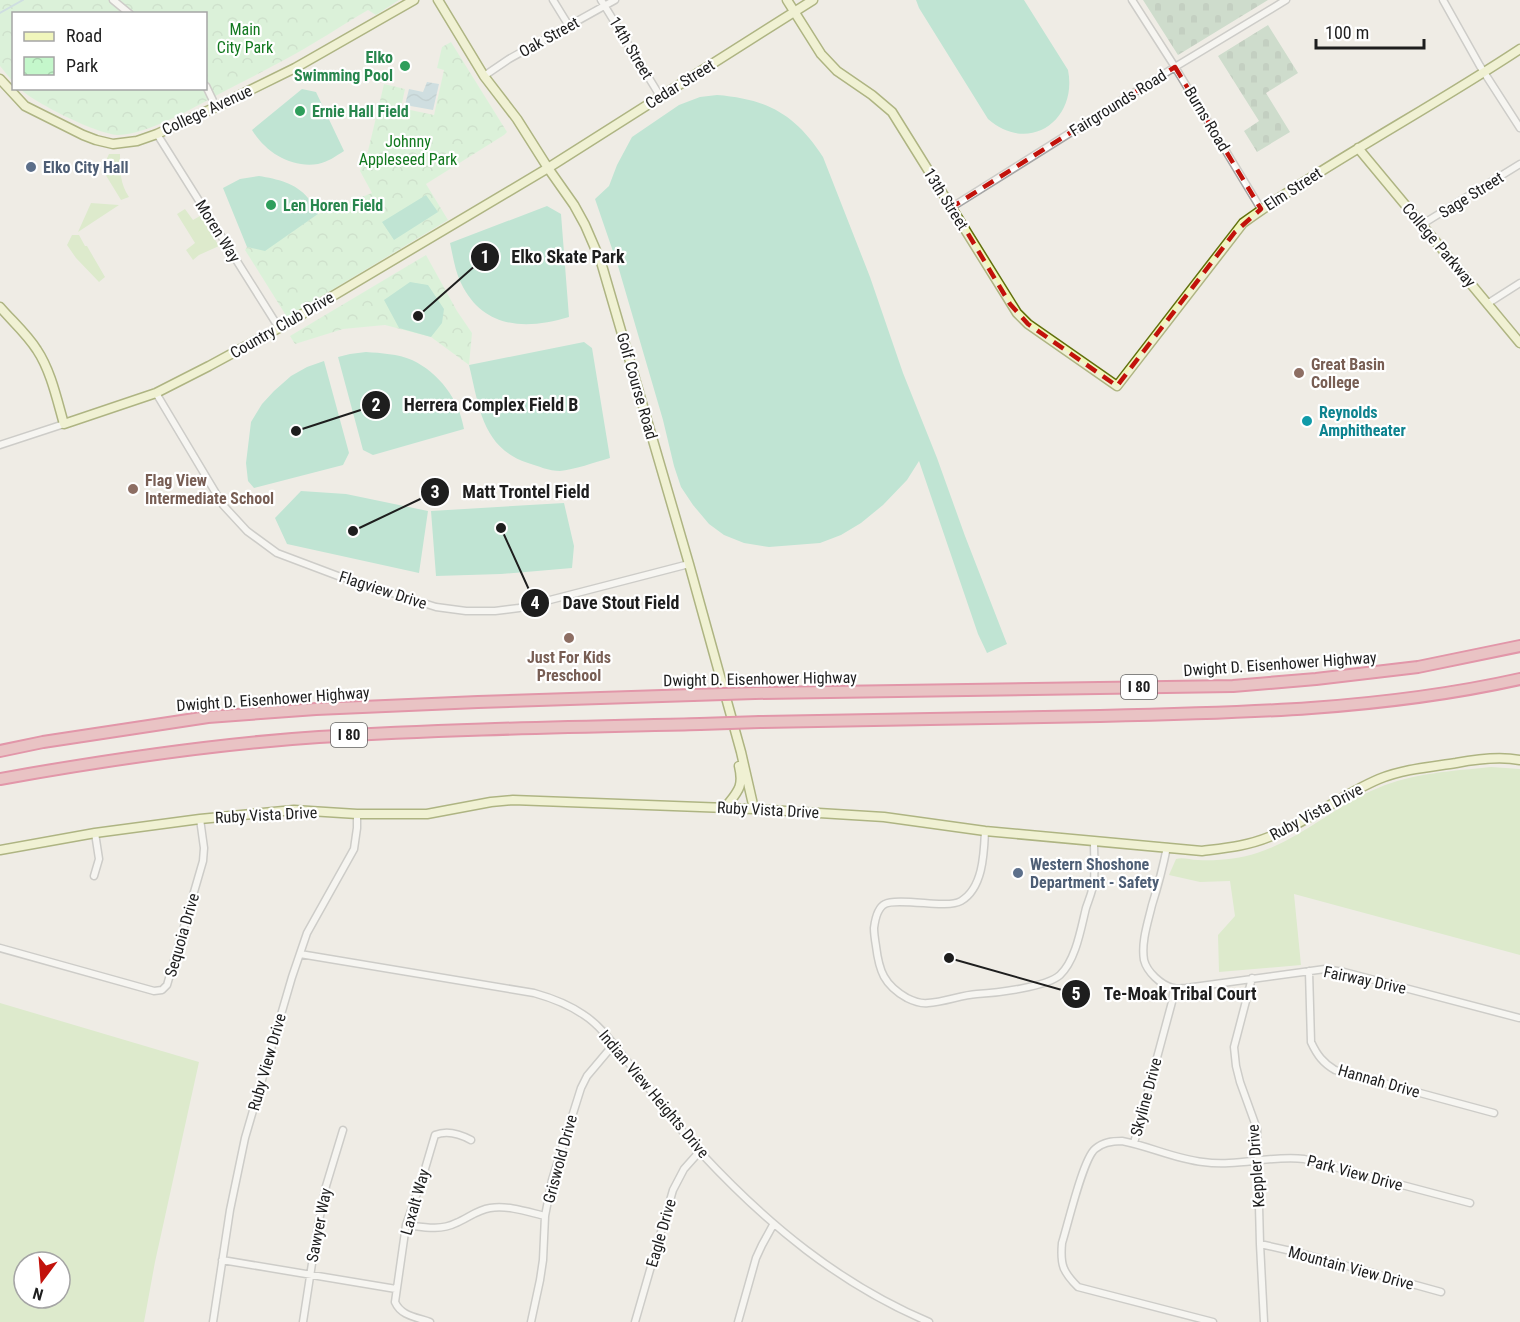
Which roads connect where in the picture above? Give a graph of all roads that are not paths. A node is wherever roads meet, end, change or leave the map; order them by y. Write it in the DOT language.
graph roads {
  1 [pos="113,0"];
  2 [pos="414,0"];
  3 [pos="438,0"];
  4 [pos="553,0"];
  5 [pos="615,0"];
  6 [pos="787,0"];
  7 [pos="813,0"];
  8 [pos="1132,0"];
  9 [pos="1286,0"];
  10 [pos="1443,0"];
  11 [pos="603,3"];
  12 [pos="128,12"];
  13 [pos="795,12"];
  14 [pos="569,26"];
  15 [pos="1520,49"];
  16 [pos="1175,67"];
  17 [pos="1484,73"];
  18 [pos="484,76"];
  19 [pos="0,79"];
  20 [pos="207,88"];
  21 [pos="660,96"];
  22 [pos="216,107"];
  23 [pos="1520,128"];
  24 [pos="157,134"];
  25 [pos="1358,148"];
  26 [pos="1520,164"];
  27 [pos="548,168"];
  28 [pos="952,207"];
  29 [pos="1261,209"];
  30 [pos="1421,225"];
  31 [pos="1520,283"];
  32 [pos="1487,303"];
  33 [pos="0,307"];
  34 [pos="279,328"];
  35 [pos="1520,343"];
  36 [pos="1117,386"];
  37 [pos="156,393"];
  38 [pos="64,424"];
  39 [pos="0,445"];
  40 [pos="689,564"];
  41 [pos="1520,646"];
  42 [pos="1520,679"];
  43 [pos="736,732"];
  44 [pos="43,742"];
  45 [pos="0,746"];
  46 [pos="0,751"];
  47 [pos="1520,760"];
  48 [pos="0,779"];
  49 [pos="725,808"];
  50 [pos="754,808"];
  51 [pos="357,814"];
  52 [pos="200,819"];
  53 [pos="985,831"];
  54 [pos="96,833"];
  55 [pos="1094,840"];
  56 [pos="1167,847"];
  57 [pos="0,850"];
  58 [pos="94,876"];
  59 [pos="0,948"];
  60 [pos="300,954"];
  61 [pos="1309,971"];
  62 [pos="1252,978"];
  63 [pos="1174,988"];
  64 [pos="1519,1018"];
  65 [pos="614,1044"];
  66 [pos="1494,1113"];
  67 [pos="343,1130"];
  68 [pos="471,1140"];
  69 [pos="1134,1143"];
  70 [pos="700,1151"];
  71 [pos="1258,1160"];
  72 [pos="1470,1203"];
  73 [pos="545,1216"];
  74 [pos="406,1225"];
  75 [pos="773,1225"];
  76 [pos="1260,1244"];
  77 [pos="222,1260"];
  78 [pos="310,1274"];
  79 [pos="396,1289"];
  80 [pos="1441,1292"];
  81 [pos="213,1322"];
  82 [pos="303,1322"];
  83 [pos="430,1322"];
  84 [pos="531,1322"];
  85 [pos="635,1322"];
  86 [pos="738,1322"];
  87 [pos="929,1322"];
  88 [pos="1213,1322"];
  89 [pos="1264,1322"];
  1 -- 12 [label="street"];
  2 -- 22 [label="street, College Avenue"];
  3 -- 18 [label="street, Golf Course Road"];
  4 -- 14 [label="street"];
  5 -- 11 [label="street, Oak Street"];
  6 -- 13 [label="street, 13th Street"];
  7 -- 13 [label="street, Cedar Street"];
  8 -- 16 [label="street, Burns Road"];
  9 -- 16 [label="street, Fairgrounds Road"];
  10 -- 17 [label="street"];
  11 -- 14 [label="street, Oak Street"];
  11 -- 21 [label="street, 14th Street"];
  13 -- 21 [label="street, Cedar Street"];
  13 -- 28 [label="street, 13th Street"];
  14 -- 18 [label="street, Oak Street"];
  15 -- 17 [label="street, Elm Street"];
  16 -- 28 [label="street, Fairgrounds Road"];
  16 -- 29 [label="street, Burns Road"];
  17 -- 23 [label="street"];
  17 -- 25 [label="street, Elm Street"];
  18 -- 27 [label="street, Golf Course Road"];
  19 -- 24 [label="street, College Avenue"];
  20 -- 22 [label="street"];
  21 -- 27 [label="street, Cedar Street"];
  22 -- 24 [label="street, College Avenue"];
  24 -- 34 [label="street, Moren Way"];
  25 -- 29 [label="street, Elm Street"];
  25 -- 30 [label="street, College Parkway"];
  26 -- 30 [label="street, Sage Street"];
  27 -- 34 [label="street, Country Club Drive"];
  27 -- 40 [label="street, Golf Course Road"];
  28 -- 36 [label="street, 13th Street"];
  29 -- 36 [label="street, Elm Street"];
  30 -- 32 [label="street, College Parkway"];
  31 -- 32 [label="street"];
  32 -- 35 [label="street, College Parkway"];
  33 -- 38 [label="street"];
  34 -- 37 [label="street, Country Club Drive"];
  37 -- 38 [label="street, Country Club Drive"];
  37 -- 40 [label="street, Flagview Drive"];
  38 -- 39 [label="street, Country Club Drive"];
  40 -- 43 [label="street, Golf Course Road"];
  41 -- 44 [label="highway, Dwight D. Eisenhower Highway / I 80, bridge"];
  42 -- 48 [label="highway, I 80, bridge"];
  43 -- 49 [label="street"];
  43 -- 50 [label="street, Golf Course Road"];
  44 -- 45 [label="highway"];
  44 -- 46 [label="highway, Dwight D. Eisenhower Highway / I 80"];
  47 -- 56 [label="street, Ruby Vista Drive"];
  49 -- 50 [label="street, Ruby Vista Drive"];
  49 -- 51 [label="street, Ruby Vista Drive"];
  50 -- 53 [label="street, Ruby Vista Drive"];
  51 -- 52 [label="street, Ruby Vista Drive"];
  51 -- 60 [label="street, Ruby View Drive"];
  52 -- 54 [label="street, Ruby Vista Drive"];
  52 -- 59 [label="street, Sequoia Drive"];
  53 -- 55 [label="street, Ruby Vista Drive"];
  53 -- 55 [label="street"];
  54 -- 57 [label="street, Ruby Vista Drive"];
  54 -- 58 [label="street"];
  55 -- 56 [label="street, Ruby Vista Drive"];
  56 -- 63 [label="street"];
  60 -- 65 [label="street, Indian View Heights Drive"];
  60 -- 77 [label="street, Ruby View Drive"];
  61 -- 62 [label="street, Fairway Drive"];
  61 -- 64 [label="street, Fairway Drive"];
  61 -- 66 [label="street, Hannah Drive"];
  62 -- 63 [label="street, Fairway Drive"];
  62 -- 71 [label="street, Keppler Drive"];
  63 -- 69 [label="street, Skyline Drive"];
  65 -- 70 [label="street, Indian View Heights Drive"];
  65 -- 73 [label="street, Griswold Drive"];
  67 -- 78 [label="street, Sawyer Way"];
  68 -- 74 [label="street, Laxalt Way"];
  69 -- 71 [label="street, Park View Drive"];
  69 -- 88 [label="street, Skyline Drive"];
  70 -- 75 [label="street, Indian View Heights Drive"];
  70 -- 85 [label="street, Eagle Drive"];
  71 -- 72 [label="street, Park View Drive"];
  71 -- 76 [label="street, Keppler Drive"];
  73 -- 74 [label="street"];
  73 -- 84 [label="street, Griswold Drive"];
  74 -- 79 [label="street, Laxalt Way"];
  75 -- 86 [label="street"];
  75 -- 87 [label="street, Indian View Heights Drive"];
  76 -- 80 [label="street, Mountain View Drive"];
  76 -- 89 [label="street, Keppler Drive"];
  77 -- 78 [label="street"];
  77 -- 81 [label="street, Ruby View Drive"];
  78 -- 79 [label="street"];
  78 -- 82 [label="street, Sawyer Way"];
  79 -- 83 [label="street"];
}
